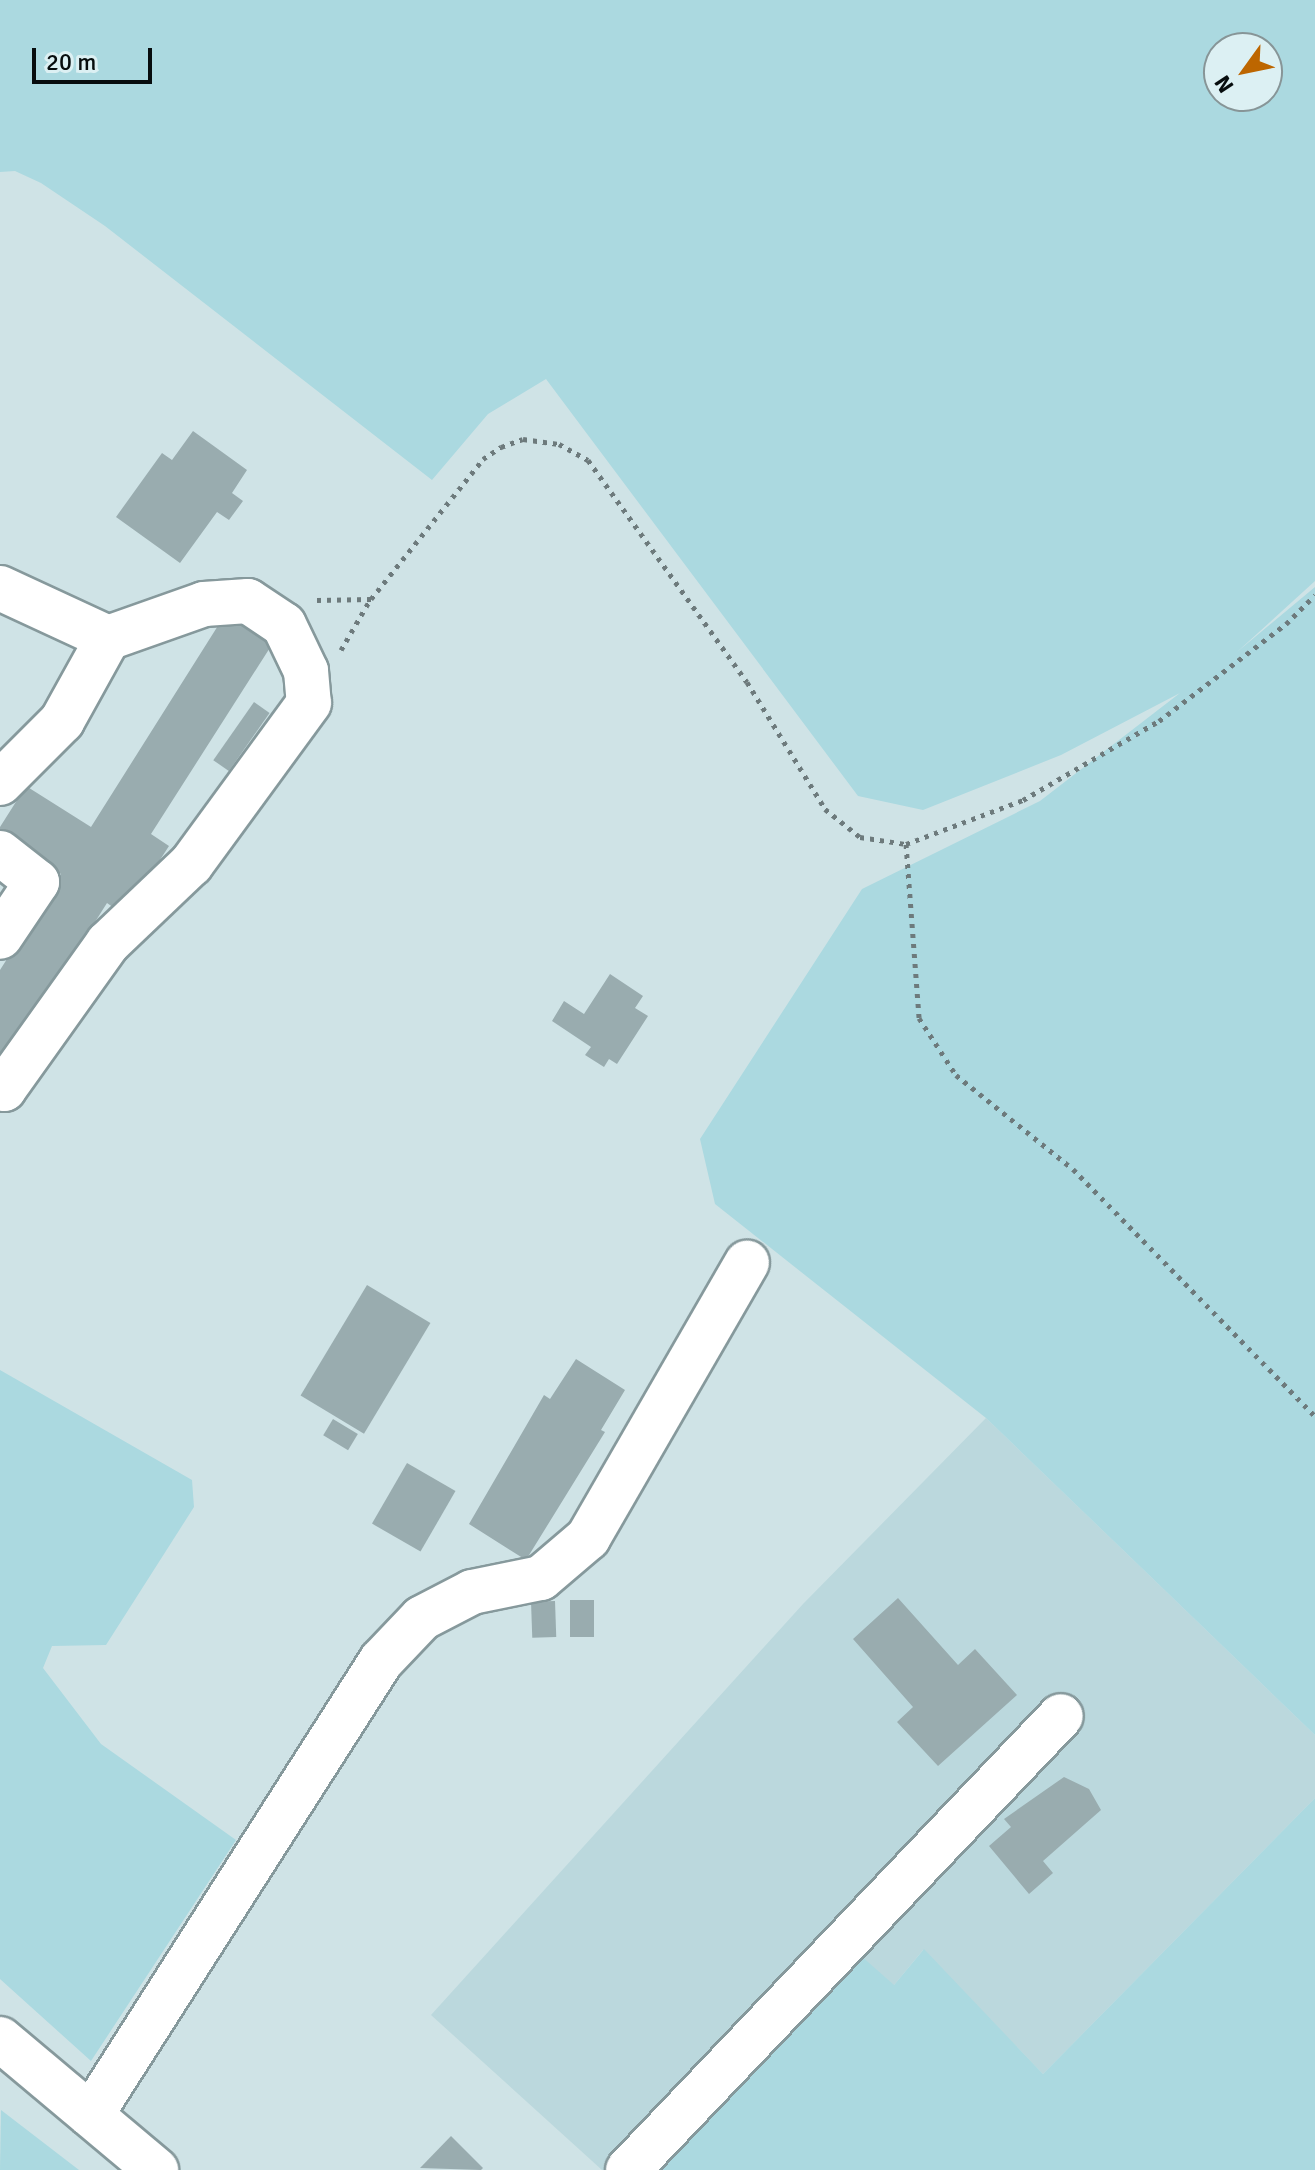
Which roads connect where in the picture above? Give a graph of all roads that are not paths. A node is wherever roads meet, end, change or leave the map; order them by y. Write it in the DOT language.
graph roads {
  1 [pos="0,588"];
  2 [pos="108,638"];
  3 [pos="0,783"];
  4 [pos="0,853"];
  5 [pos="0,937"];
  6 [pos="0,1087"];
  7 [pos="747,1263"];
  8 [pos="1061,1716"];
  9 [pos="0,2039"];
  10 [pos="91,2115"];
  11 [pos="156,2170"];
  12 [pos="628,2170"];
  1 -- 2 [label="street"];
  2 -- 3 [label="street"];
  2 -- 6 [label="street"];
  4 -- 5 [label="street"];
  7 -- 10 [label="street"];
  8 -- 12 [label="street"];
  9 -- 10 [label="street"];
  10 -- 11 [label="street"];
}
